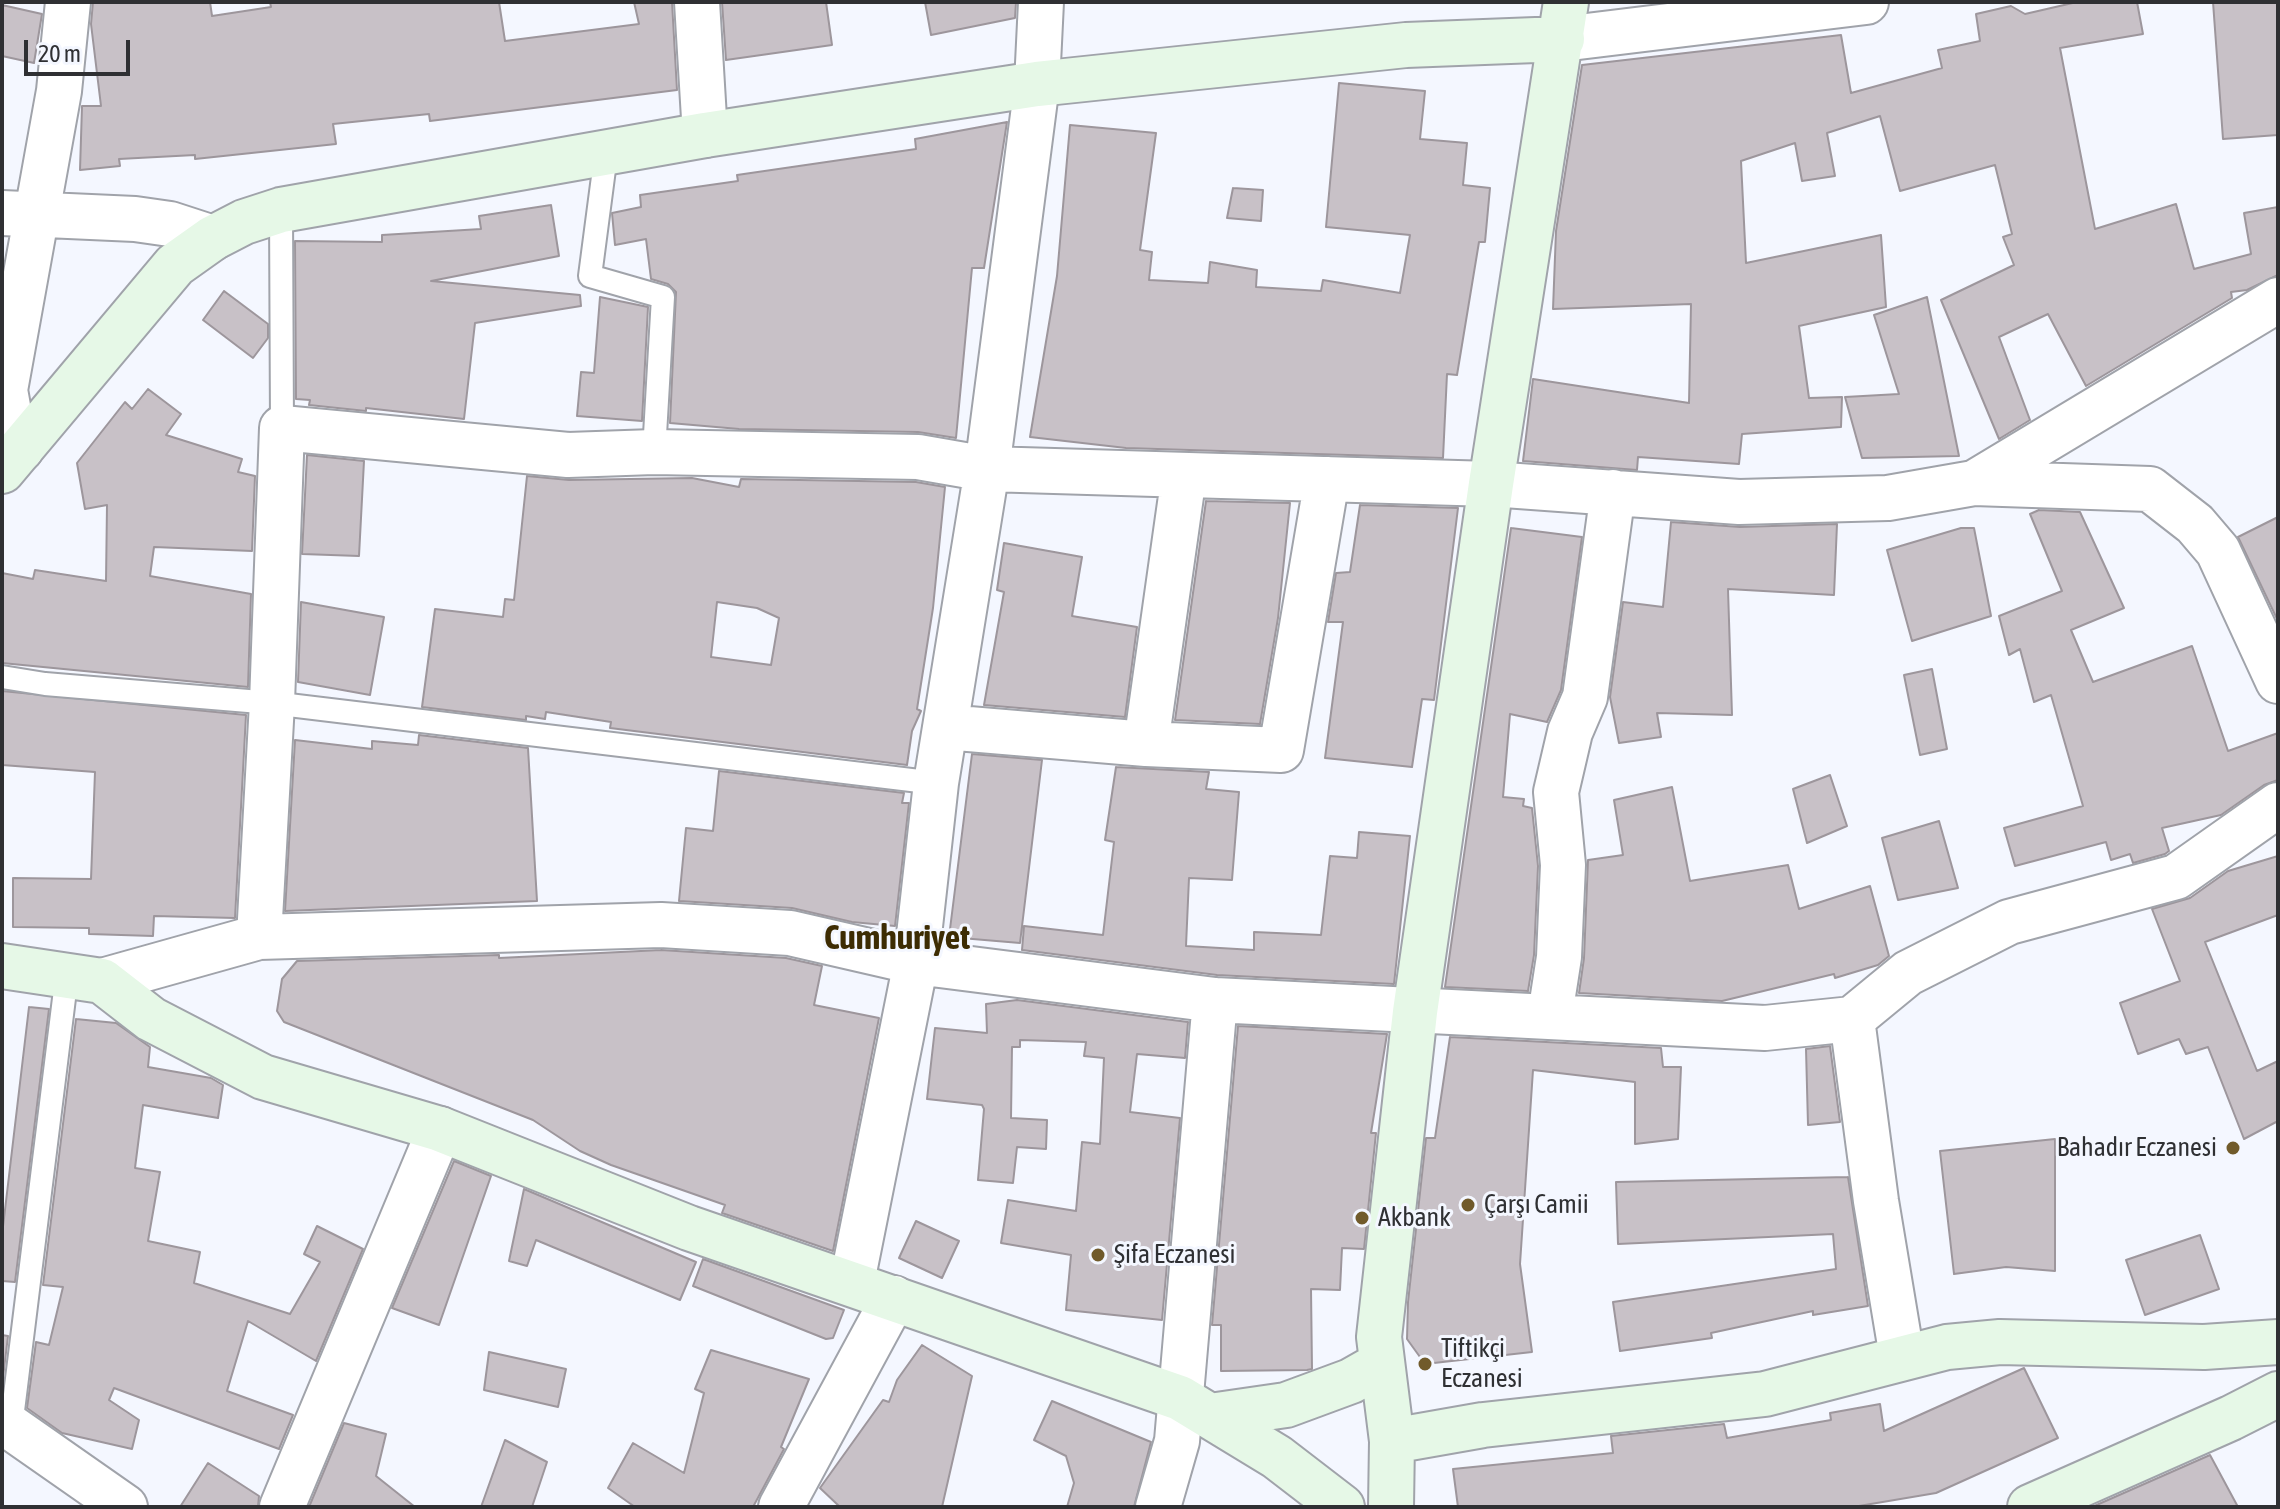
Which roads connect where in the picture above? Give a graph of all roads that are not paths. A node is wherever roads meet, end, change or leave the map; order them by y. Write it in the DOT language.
graph roads {
  1 [pos="68,2"];
  2 [pos="697,2"];
  3 [pos="1041,2"];
  4 [pos="1866,2"];
  5 [pos="1564,21"];
  6 [pos="1037,84"];
  7 [pos="705,135"];
  8 [pos="606,154"];
  9 [pos="281,210"];
  10 [pos="19,215"];
  11 [pos="213,238"];
  12 [pos="2278,300"];
  13 [pos="282,428"];
  14 [pos="654,452"];
  15 [pos="12,460"];
  16 [pos="987,469"];
  17 [pos="1184,475"];
  18 [pos="1327,479"];
  19 [pos="1974,483"];
  20 [pos="1491,484"];
  21 [pos="1613,492"];
  22 [pos="2,677"];
  23 [pos="2278,681"];
  24 [pos="272,703"];
  25 [pos="945,727"];
  26 [pos="1146,744"];
  27 [pos="936,783"];
  28 [pos="2278,805"];
  29 [pos="259,937"];
  30 [pos="916,962"];
  31 [pos="2,966"];
  32 [pos="85,977"];
  33 [pos="1215,1000"];
  34 [pos="1415,1012"];
  35 [pos="1550,1015"];
  36 [pos="1852,1019"];
  37 [pos="440,1129"];
  38 [pos="852,1282"];
  39 [pos="894,1298"];
  40 [pos="2278,1342"];
  41 [pos="1902,1357"];
  42 [pos="1381,1364"];
  43 [pos="2278,1394"];
  44 [pos="1195,1407"];
  45 [pos="5,1434"];
  46 [pos="1392,1441"];
  47 [pos="125,1507"];
  48 [pos="282,1507"];
  49 [pos="781,1507"];
  50 [pos="1158,1507"];
  51 [pos="1342,1507"];
  52 [pos="1391,1507"];
  53 [pos="2030,1507"];
  1 -- 10 [label="street"];
  2 -- 7 [label="street"];
  3 -- 6 [label="street"];
  4 -- 5 [label="street"];
  5 -- 6 [label="main road"];
  5 -- 20 [label="main road"];
  6 -- 7 [label="main road"];
  6 -- 16 [label="street"];
  7 -- 8 [label="main road"];
  8 -- 9 [label="main road"];
  8 -- 14 [label="lane"];
  9 -- 11 [label="main road"];
  9 -- 13 [label="lane"];
  10 -- 11 [label="street"];
  10 -- 15 [label="street"];
  11 -- 15 [label="main road"];
  12 -- 19 [label="street"];
  13 -- 14 [label="street"];
  13 -- 24 [label="street"];
  14 -- 16 [label="street"];
  16 -- 17 [label="street"];
  16 -- 25 [label="street"];
  17 -- 18 [label="street"];
  17 -- 26 [label="street"];
  18 -- 20 [label="street"];
  18 -- 26 [label="street"];
  19 -- 21 [label="street"];
  19 -- 23 [label="street"];
  20 -- 21 [label="street"];
  20 -- 34 [label="main road"];
  21 -- 35 [label="street"];
  22 -- 24 [label="lane"];
  24 -- 27 [label="lane"];
  24 -- 29 [label="street"];
  25 -- 26 [label="street"];
  25 -- 27 [label="street"];
  27 -- 30 [label="street"];
  28 -- 36 [label="street"];
  29 -- 30 [label="street"];
  29 -- 32 [label="street"];
  30 -- 33 [label="street"];
  30 -- 38 [label="street"];
  31 -- 32 [label="main road"];
  32 -- 37 [label="main road"];
  32 -- 45 [label="lane"];
  33 -- 34 [label="street"];
  33 -- 44 [label="street"];
  34 -- 35 [label="street"];
  34 -- 42 [label="main road"];
  35 -- 36 [label="street"];
  36 -- 41 [label="street"];
  37 -- 38 [label="main road"];
  37 -- 48 [label="street"];
  38 -- 39 [label="main road"];
  39 -- 44 [label="main road"];
  39 -- 49 [label="street"];
  40 -- 41 [label="main road"];
  41 -- 46 [label="main road"];
  42 -- 44 [label="main road"];
  42 -- 46 [label="main road"];
  43 -- 53 [label="main road"];
  44 -- 50 [label="street"];
  44 -- 51 [label="main road"];
  45 -- 47 [label="street"];
  46 -- 52 [label="main road"];
}
